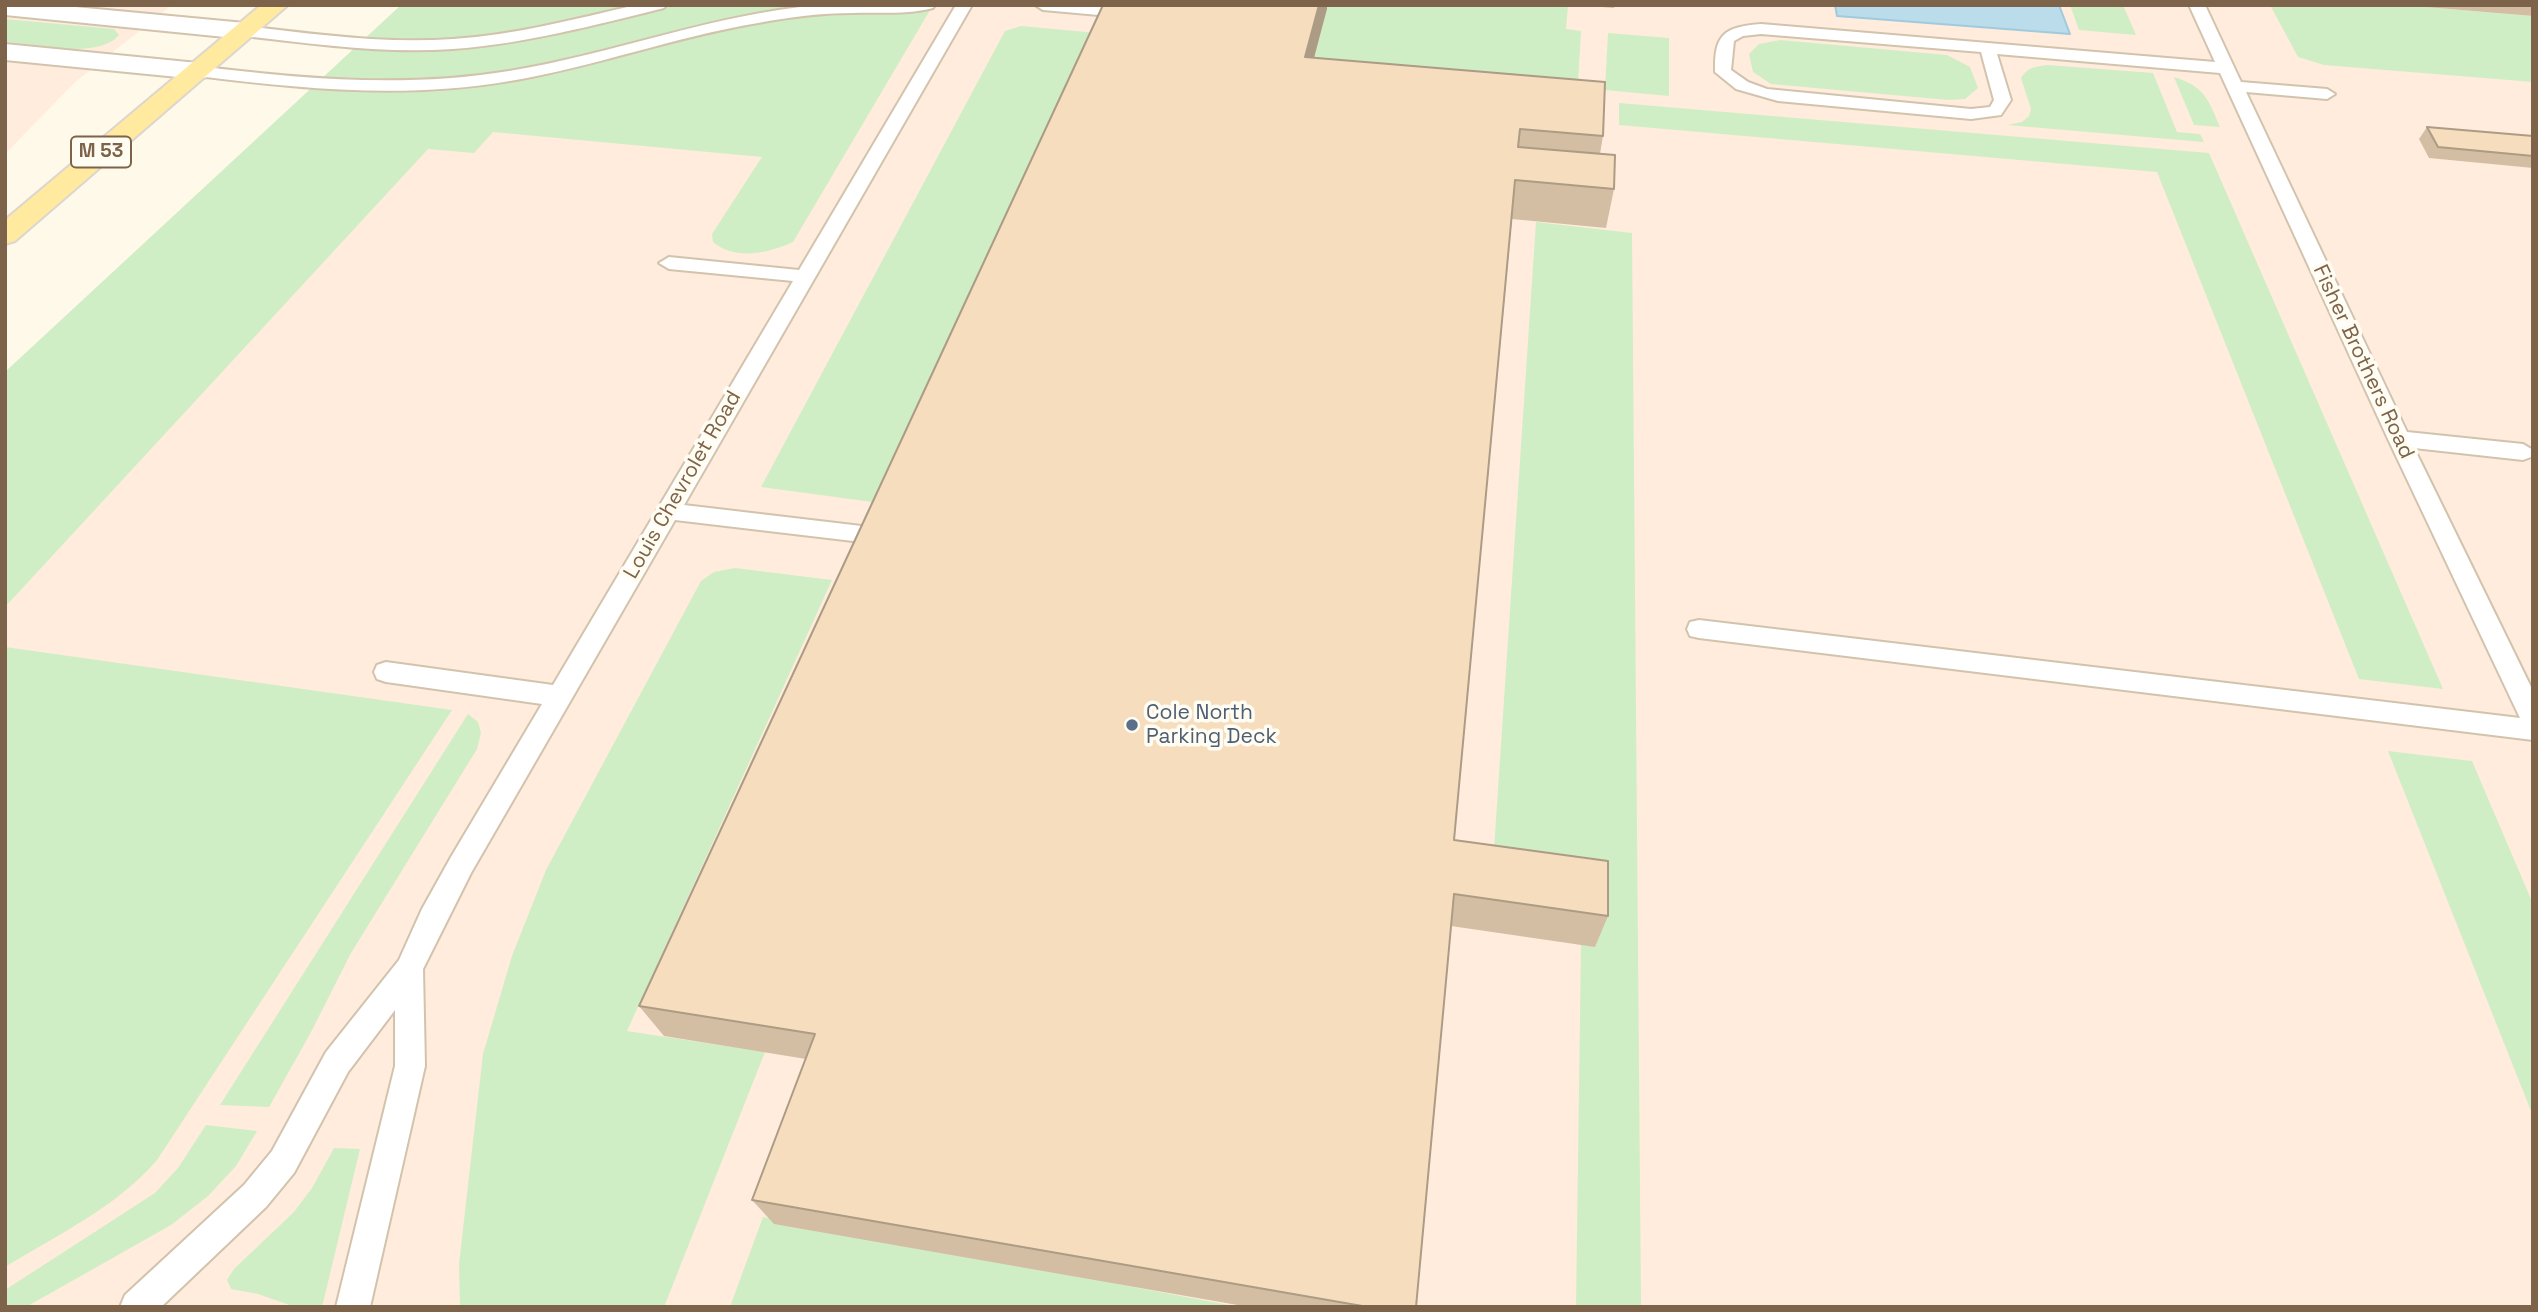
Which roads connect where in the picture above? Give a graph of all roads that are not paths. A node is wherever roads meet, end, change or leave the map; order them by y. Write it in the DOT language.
graph roads {
  1 [pos="276,5"];
  2 [pos="658,5"];
  3 [pos="927,5"];
  4 [pos="964,5"];
  5 [pos="1043,5"];
  6 [pos="2197,5"];
  7 [pos="5,8"];
  8 [pos="1121,12"];
  9 [pos="647,25"];
  10 [pos="245,31"];
  11 [pos="453,44"];
  12 [pos="1988,50"];
  13 [pos="5,52"];
  14 [pos="198,71"];
  15 [pos="2228,77"];
  16 [pos="432,85"];
  17 [pos="2327,94"];
  18 [pos="5,235"];
  19 [pos="669,263"];
  20 [pos="804,275"];
  21 [pos="2399,439"];
  22 [pos="2523,452"];
  23 [pos="669,511"];
  24 [pos="887,537"];
  25 [pos="1699,629"];
  26 [pos="386,672"];
  27 [pos="559,696"];
  28 [pos="2533,718"];
  29 [pos="2533,730"];
  30 [pos="409,969"];
  31 [pos="137,1307"];
  32 [pos="353,1307"];
  1 -- 10 [label="main road, M 53"];
  2 -- 9 [label="lane"];
  3 -- 9 [label="lane"];
  4 -- 20 [label="lane, Louis Chevrolet Road"];
  5 -- 8 [label="lane"];
  6 -- 15 [label="lane, Fisher Brothers Road"];
  7 -- 10 [label="street"];
  9 -- 11 [label="lane"];
  9 -- 16 [label="lane"];
  10 -- 11 [label="lane"];
  10 -- 14 [label="main road, M 53"];
  11 -- 16 [label="lane"];
  12 -- 12 [label="lane"];
  12 -- 15 [label="lane"];
  13 -- 14 [label="street"];
  14 -- 16 [label="lane"];
  14 -- 18 [label="main road, M 53"];
  15 -- 17 [label="lane"];
  15 -- 21 [label="lane, Fisher Brothers Road"];
  19 -- 20 [label="lane"];
  20 -- 23 [label="lane, Louis Chevrolet Road"];
  21 -- 22 [label="lane"];
  21 -- 28 [label="lane, Fisher Brothers Road"];
  23 -- 24 [label="lane"];
  23 -- 27 [label="lane, Louis Chevrolet Road"];
  25 -- 29 [label="lane"];
  26 -- 27 [label="lane"];
  27 -- 30 [label="lane, Louis Chevrolet Road"];
  30 -- 31 [label="lane, Louis Chevrolet Road"];
  30 -- 32 [label="lane, Louis Chevrolet Road"];
}
